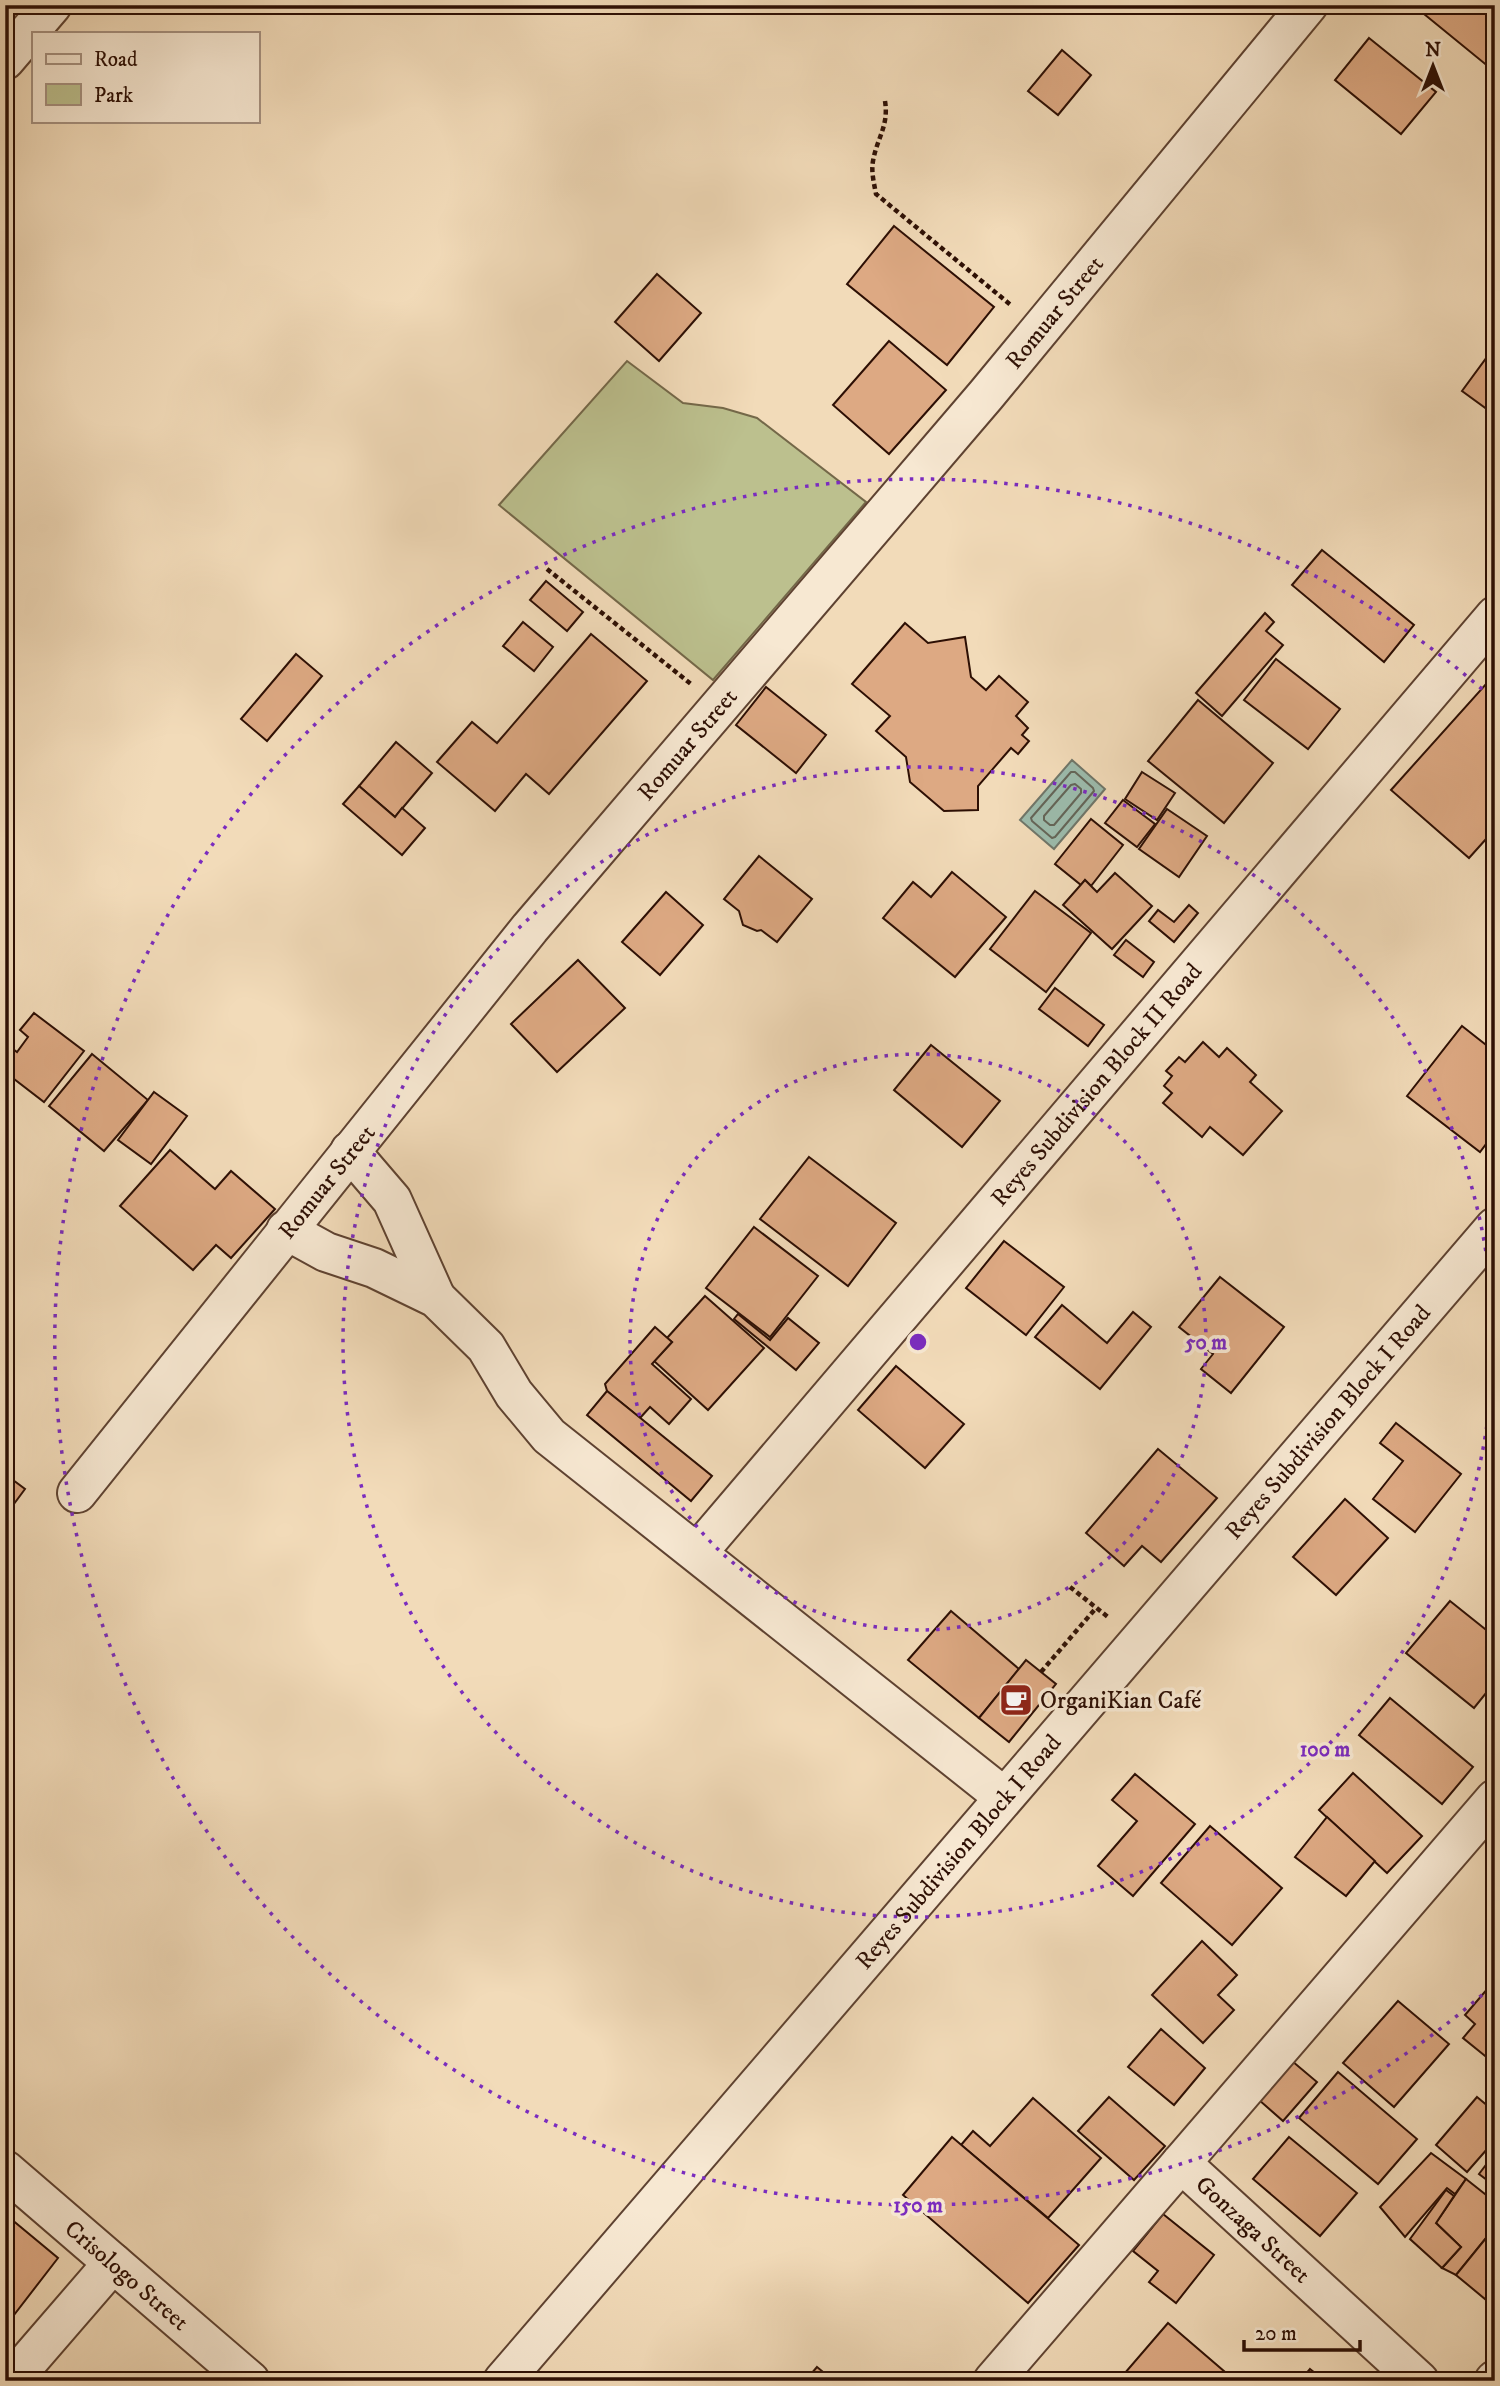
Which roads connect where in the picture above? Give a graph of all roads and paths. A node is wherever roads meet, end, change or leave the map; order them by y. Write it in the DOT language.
graph roads {
  1 [pos="52,5"];
  2 [pos="1308,5"];
  3 [pos="5,60"];
  4 [pos="885,101"];
  5 [pos="1041,329"];
  6 [pos="547,569"];
  7 [pos="1495,616"];
  8 [pos="719,707"];
  9 [pos="350,1152"];
  10 [pos="1495,1227"];
  11 [pos="286,1230"];
  12 [pos="436,1298"];
  13 [pos="77,1493"];
  14 [pos="698,1552"];
  15 [pos="1070,1587"];
  16 [pos="1096,1608"];
  17 [pos="1139,1641"];
  18 [pos="1041,1672"];
  19 [pos="1004,1797"];
  20 [pos="1495,1799"];
  21 [pos="1181,2163"];
  22 [pos="5,2170"];
  23 [pos="113,2263"];
  24 [pos="11,2381"];
  25 [pos="250,2381"];
  26 [pos="503,2381"];
  27 [pos="993,2381"];
  28 [pos="1419,2381"];
  1 -- 3 [label="street"];
  2 -- 5 [label="street, Romuar Street"];
  4 -- 5 [label="path"];
  5 -- 8 [label="street, Romuar Street"];
  6 -- 8 [label="path"];
  7 -- 14 [label="street, Reyes Subdivision Block II Road"];
  8 -- 9 [label="street, Romuar Street"];
  9 -- 11 [label="street, Romuar Street"];
  9 -- 12 [label="street"];
  10 -- 17 [label="street, Reyes Subdivision Block I Road"];
  11 -- 12 [label="street"];
  11 -- 13 [label="street, Romuar Street"];
  12 -- 14 [label="street"];
  14 -- 19 [label="street"];
  15 -- 16 [label="path"];
  16 -- 17 [label="path"];
  16 -- 18 [label="path"];
  17 -- 19 [label="street, Reyes Subdivision Block I Road"];
  19 -- 26 [label="street, Reyes Subdivision Block I Road"];
  20 -- 21 [label="street"];
  21 -- 27 [label="street"];
  21 -- 28 [label="street, Gonzaga Street"];
  22 -- 23 [label="street, Crisologo Street"];
  23 -- 24 [label="street"];
  23 -- 25 [label="street, Crisologo Street"];
}
